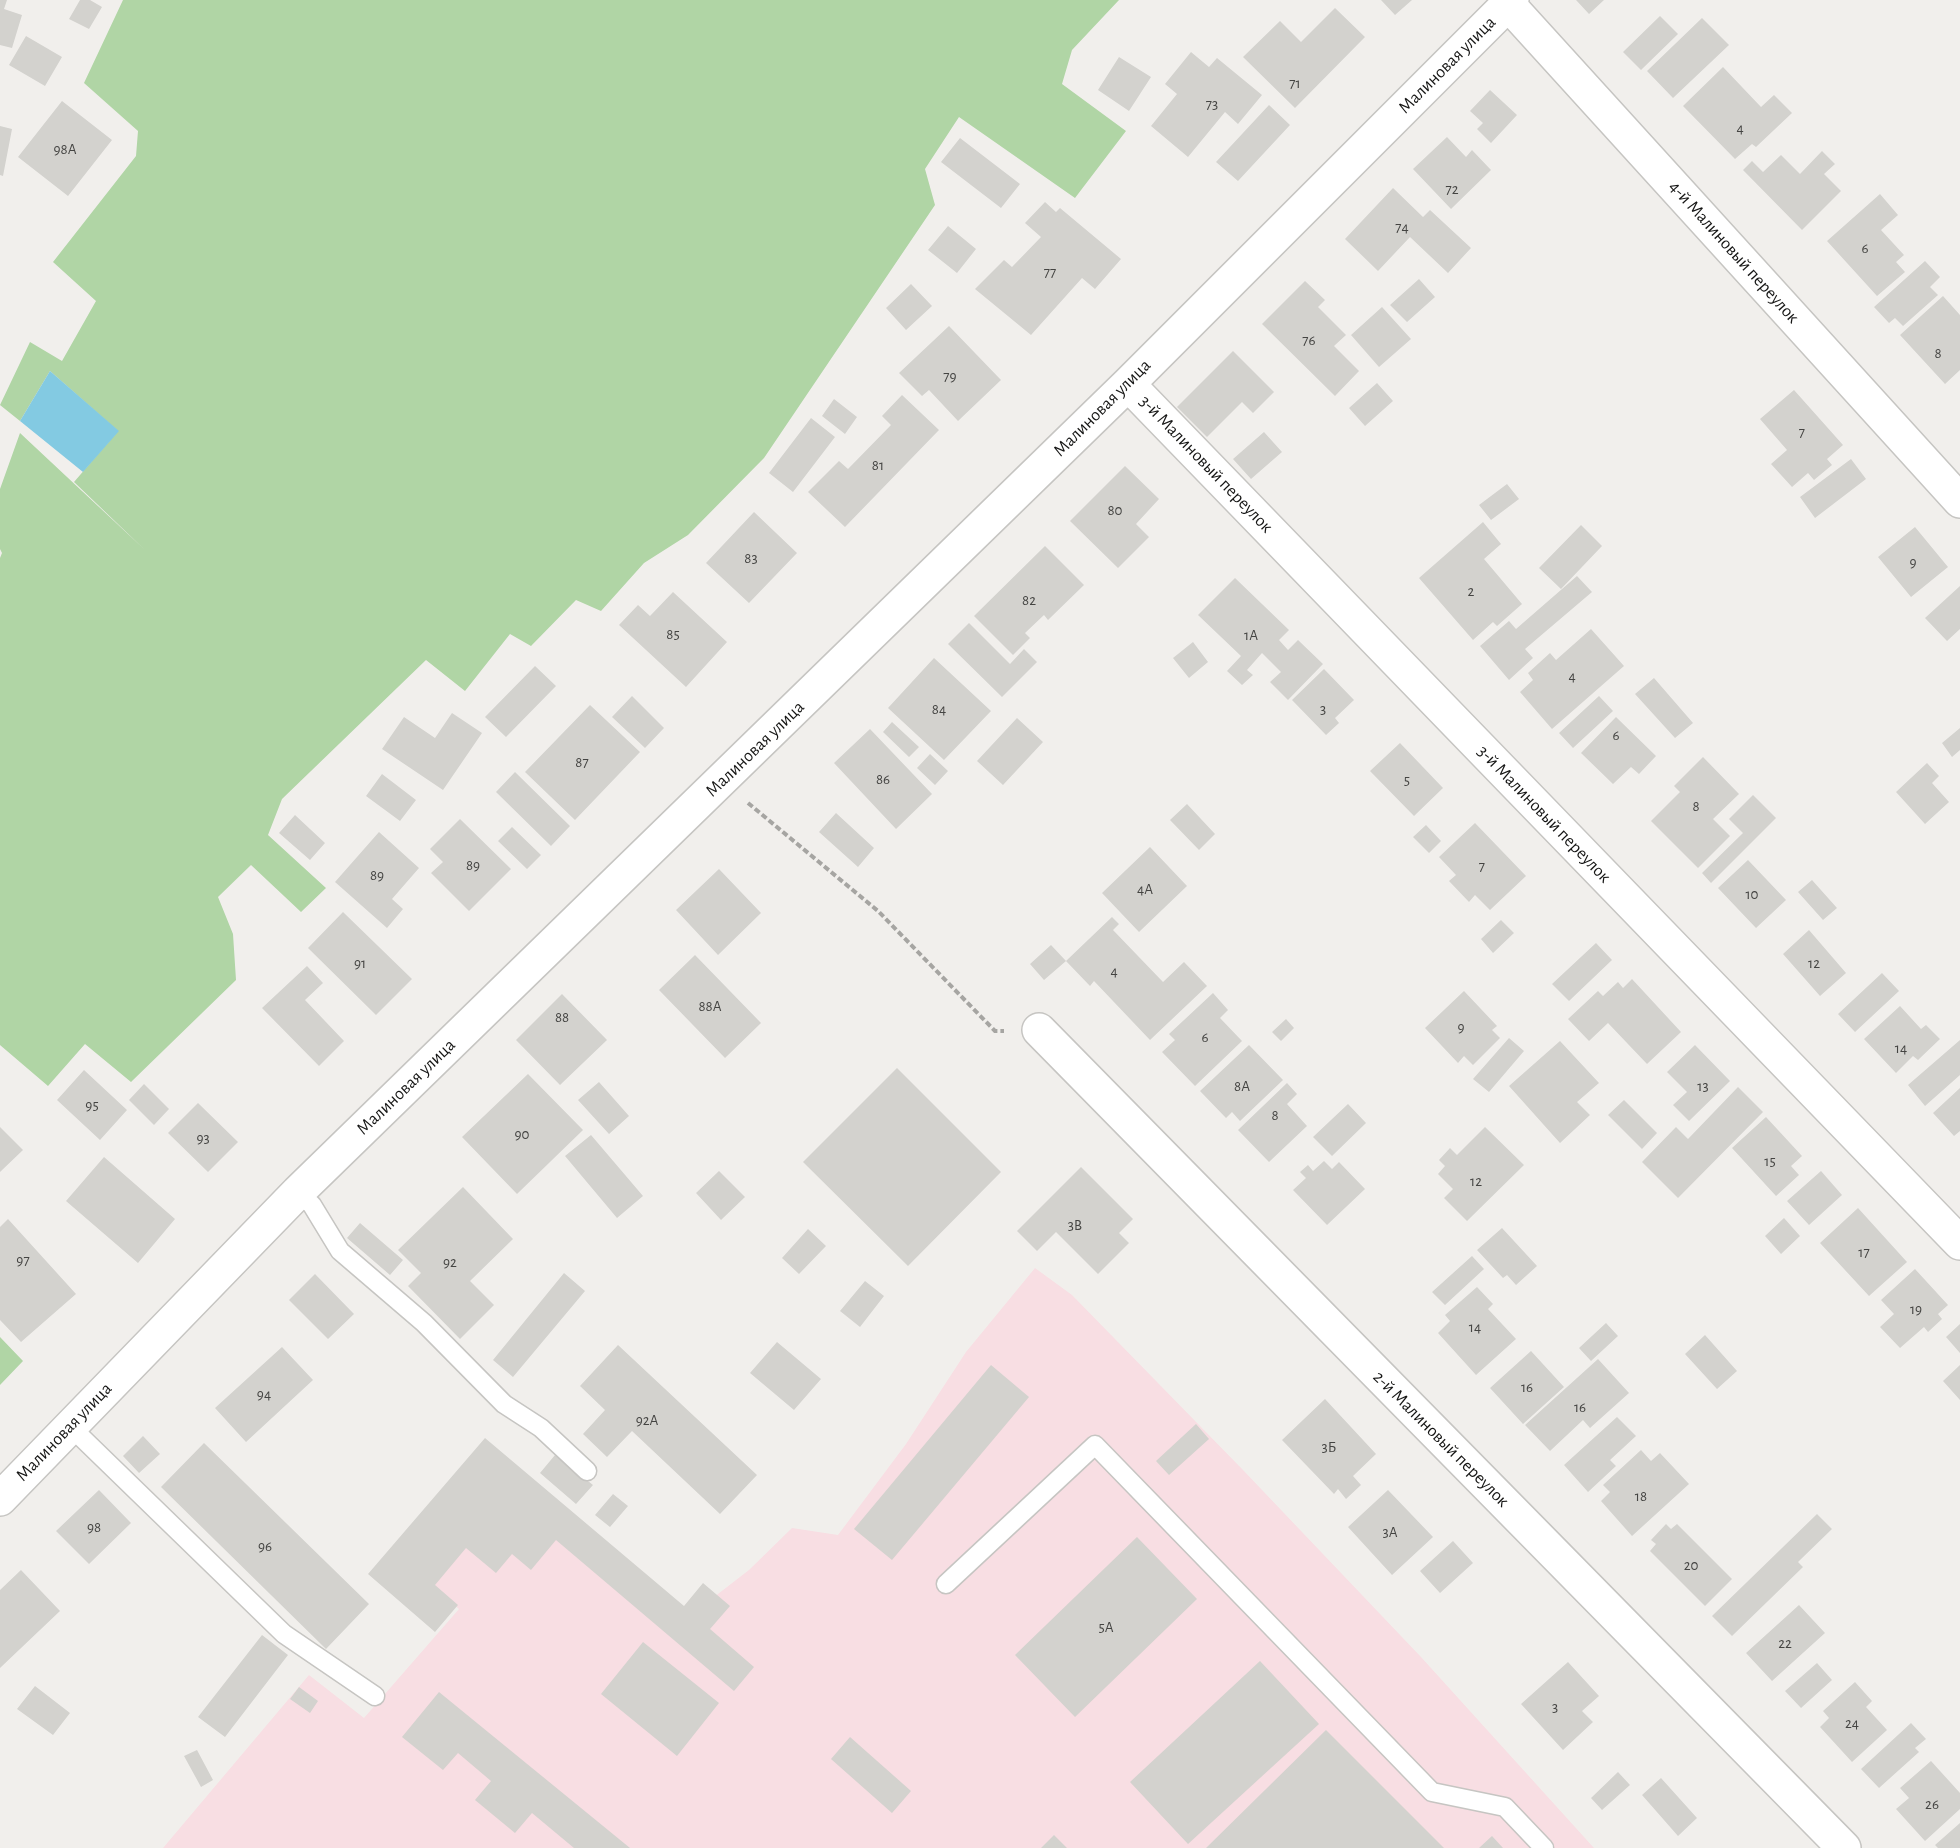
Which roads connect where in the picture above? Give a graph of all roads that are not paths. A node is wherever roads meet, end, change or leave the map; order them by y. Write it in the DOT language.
graph roads {
  1 [pos="1510,2"];
  2 [pos="1128,384"];
  3 [pos="1960,501"];
  4 [pos="1039,1030"];
  5 [pos="298,1192"];
  6 [pos="1960,1244"];
  7 [pos="68,1427"];
  8 [pos="587,1471"];
  9 [pos="0,1499"];
  10 [pos="946,1584"];
  11 [pos="375,1696"];
  12 [pos="1840,1847"];
  13 [pos="1544,1848"];
  1 -- 2 [label="street, Малиновая улица"];
  1 -- 3 [label="street, 4-й Малиновый переулок"];
  2 -- 5 [label="street, Малиновая улица"];
  2 -- 6 [label="street, 3-й Малиновый переулок"];
  4 -- 12 [label="street, 2-й Малиновый переулок"];
  5 -- 7 [label="street, Малиновая улица"];
  5 -- 8 [label="lane"];
  7 -- 9 [label="street, Малиновая улица"];
  7 -- 11 [label="lane"];
  10 -- 13 [label="lane"];
}
